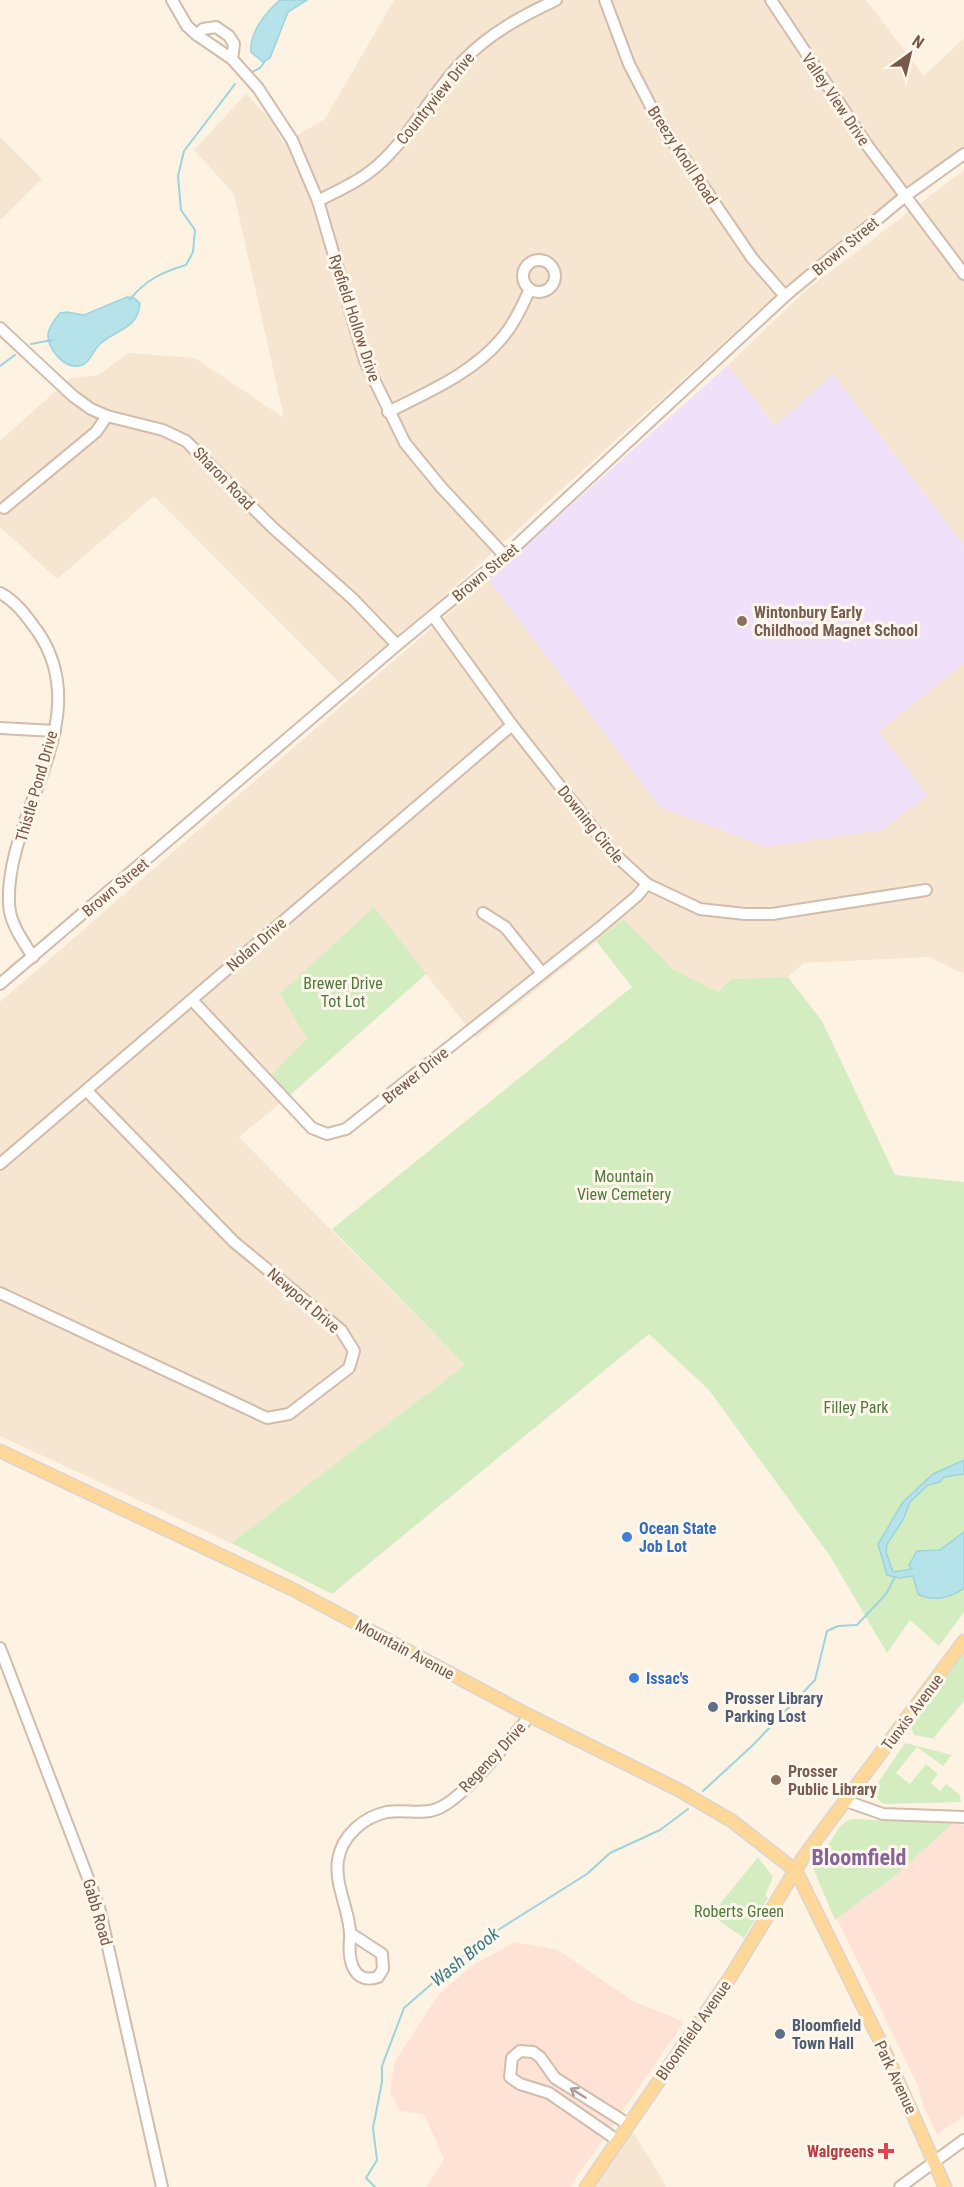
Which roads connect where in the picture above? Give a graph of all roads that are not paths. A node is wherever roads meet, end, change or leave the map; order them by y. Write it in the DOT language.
graph roads {
  1 [pos="172,0"];
  2 [pos="556,0"];
  3 [pos="605,0"];
  4 [pos="771,0"];
  5 [pos="197,35"];
  6 [pos="232,59"];
  7 [pos="964,154"];
  8 [pos="904,197"];
  9 [pos="318,201"];
  10 [pos="964,274"];
  11 [pos="530,289"];
  12 [pos="785,296"];
  13 [pos="0,328"];
  14 [pos="388,412"];
  15 [pos="107,416"];
  16 [pos="4,508"];
  17 [pos="506,556"];
  18 [pos="0,593"];
  19 [pos="433,616"];
  20 [pos="397,645"];
  21 [pos="512,725"];
  22 [pos="0,728"];
  23 [pos="54,731"];
  24 [pos="647,885"];
  25 [pos="926,890"];
  26 [pos="483,912"];
  27 [pos="33,957"];
  28 [pos="542,973"];
  29 [pos="0,984"];
  30 [pos="192,1000"];
  31 [pos="87,1090"];
  32 [pos="0,1164"];
  33 [pos="0,1293"];
  34 [pos="0,1451"];
  35 [pos="964,1641"];
  36 [pos="0,1648"];
  37 [pos="530,1716"];
  38 [pos="846,1801"];
  39 [pos="964,1817"];
  40 [pos="796,1871"];
  41 [pos="350,1933"];
  42 [pos="628,2124"];
  43 [pos="617,2140"];
  44 [pos="964,2140"];
  45 [pos="936,2161"];
  46 [pos="162,2187"];
  47 [pos="586,2187"];
  48 [pos="900,2187"];
  49 [pos="945,2187"];
  1 -- 5 [label="street"];
  2 -- 9 [label="street, Countryview Drive"];
  3 -- 12 [label="street, Breezy Knoll Road"];
  4 -- 8 [label="street, Valley View Drive"];
  5 -- 6 [label="street"];
  5 -- 6 [label="street"];
  6 -- 9 [label="street, Ryefield Hollow Drive"];
  7 -- 8 [label="street, Brown Street"];
  8 -- 10 [label="street, Valley View Drive"];
  8 -- 12 [label="street, Brown Street"];
  9 -- 14 [label="street, Ryefield Hollow Drive"];
  11 -- 14 [label="street"];
  12 -- 17 [label="street, Brown Street"];
  13 -- 15 [label="street, Sharon Road"];
  14 -- 17 [label="street, Ryefield Hollow Drive"];
  15 -- 16 [label="street"];
  15 -- 20 [label="street, Sharon Road"];
  17 -- 19 [label="street, Brown Street"];
  18 -- 23 [label="street, Thistle Pond Drive"];
  19 -- 20 [label="street, Brown Street"];
  19 -- 21 [label="street, Downing Circle"];
  20 -- 27 [label="street, Brown Street"];
  21 -- 24 [label="street, Downing Circle"];
  21 -- 30 [label="street, Nolan Drive"];
  22 -- 23 [label="street"];
  23 -- 27 [label="street, Thistle Pond Drive"];
  24 -- 25 [label="street, Downing Circle"];
  24 -- 28 [label="street, Brewer Drive"];
  26 -- 28 [label="street"];
  27 -- 29 [label="street, Brown Street"];
  28 -- 30 [label="street, Brewer Drive"];
  30 -- 31 [label="street, Nolan Drive"];
  31 -- 32 [label="street, Nolan Drive"];
  31 -- 33 [label="street, Newport Drive"];
  34 -- 37 [label="main road, Mountain Avenue"];
  35 -- 38 [label="main road, Tunxis Avenue"];
  36 -- 46 [label="street, Gabb Road"];
  37 -- 40 [label="main road, Mountain Avenue"];
  37 -- 41 [label="street, Regency Drive"];
  38 -- 39 [label="street"];
  38 -- 40 [label="main road, Tunxis Avenue"];
  40 -- 42 [label="main road, Bloomfield Avenue"];
  40 -- 45 [label="main road, Park Avenue"];
  42 -- 43 [label="main road, Bloomfield Avenue"];
  42 -- 43 [label="street, one-way"];
  43 -- 47 [label="main road, Bloomfield Avenue"];
  44 -- 45 [label="street"];
  45 -- 48 [label="street"];
  45 -- 49 [label="main road, Park Avenue"];
}
